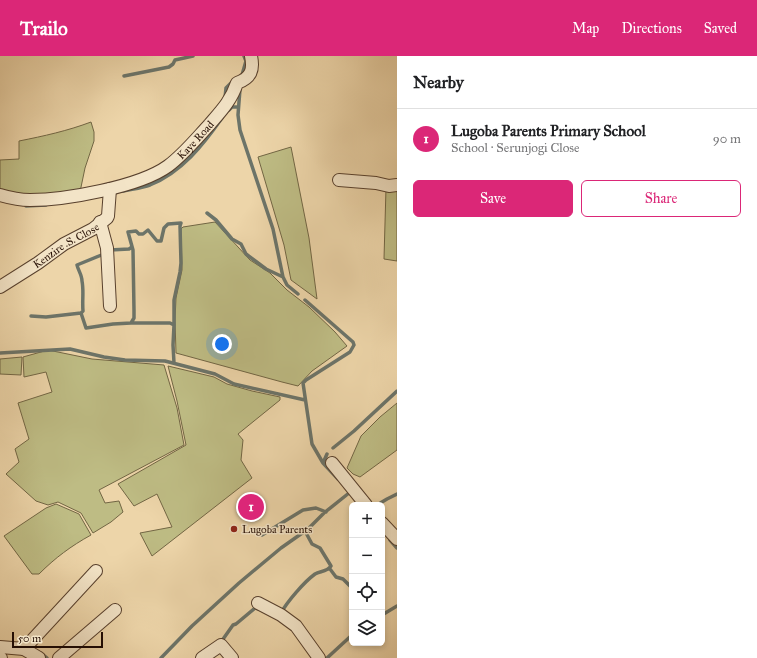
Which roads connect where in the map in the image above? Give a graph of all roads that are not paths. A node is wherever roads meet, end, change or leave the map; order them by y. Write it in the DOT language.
graph roads {
  1 [pos="251,56"];
  2 [pos="340,180"];
  3 [pos="397,185"];
  4 [pos="107,189"];
  5 [pos="0,195"];
  6 [pos="100,222"];
  7 [pos="0,287"];
  8 [pos="110,306"];
  9 [pos="332,463"];
  10 [pos="364,502"];
  11 [pos="385,526"];
  12 [pos="397,539"];
  13 [pos="96,571"];
  14 [pos="258,603"];
  15 [pos="116,610"];
  16 [pos="0,647"];
  17 [pos="24,649"];
  18 [pos="39,658"];
  19 [pos="59,658"];
  20 [pos="202,658"];
  21 [pos="232,658"];
  22 [pos="319,658"];
  1 -- 4 [label="street, Kaye Road"];
  2 -- 3 [label="street"];
  4 -- 5 [label="street"];
  4 -- 6 [label="street, Kenzire .S. Close"];
  6 -- 7 [label="street, Kenzire .S. Close"];
  6 -- 8 [label="street"];
  9 -- 10 [label="street"];
  11 -- 12 [label="street"];
  13 -- 17 [label="street"];
  14 -- 22 [label="street"];
  15 -- 19 [label="street"];
  16 -- 17 [label="street"];
  17 -- 18 [label="street"];
  20 -- 21 [label="street"];
}
